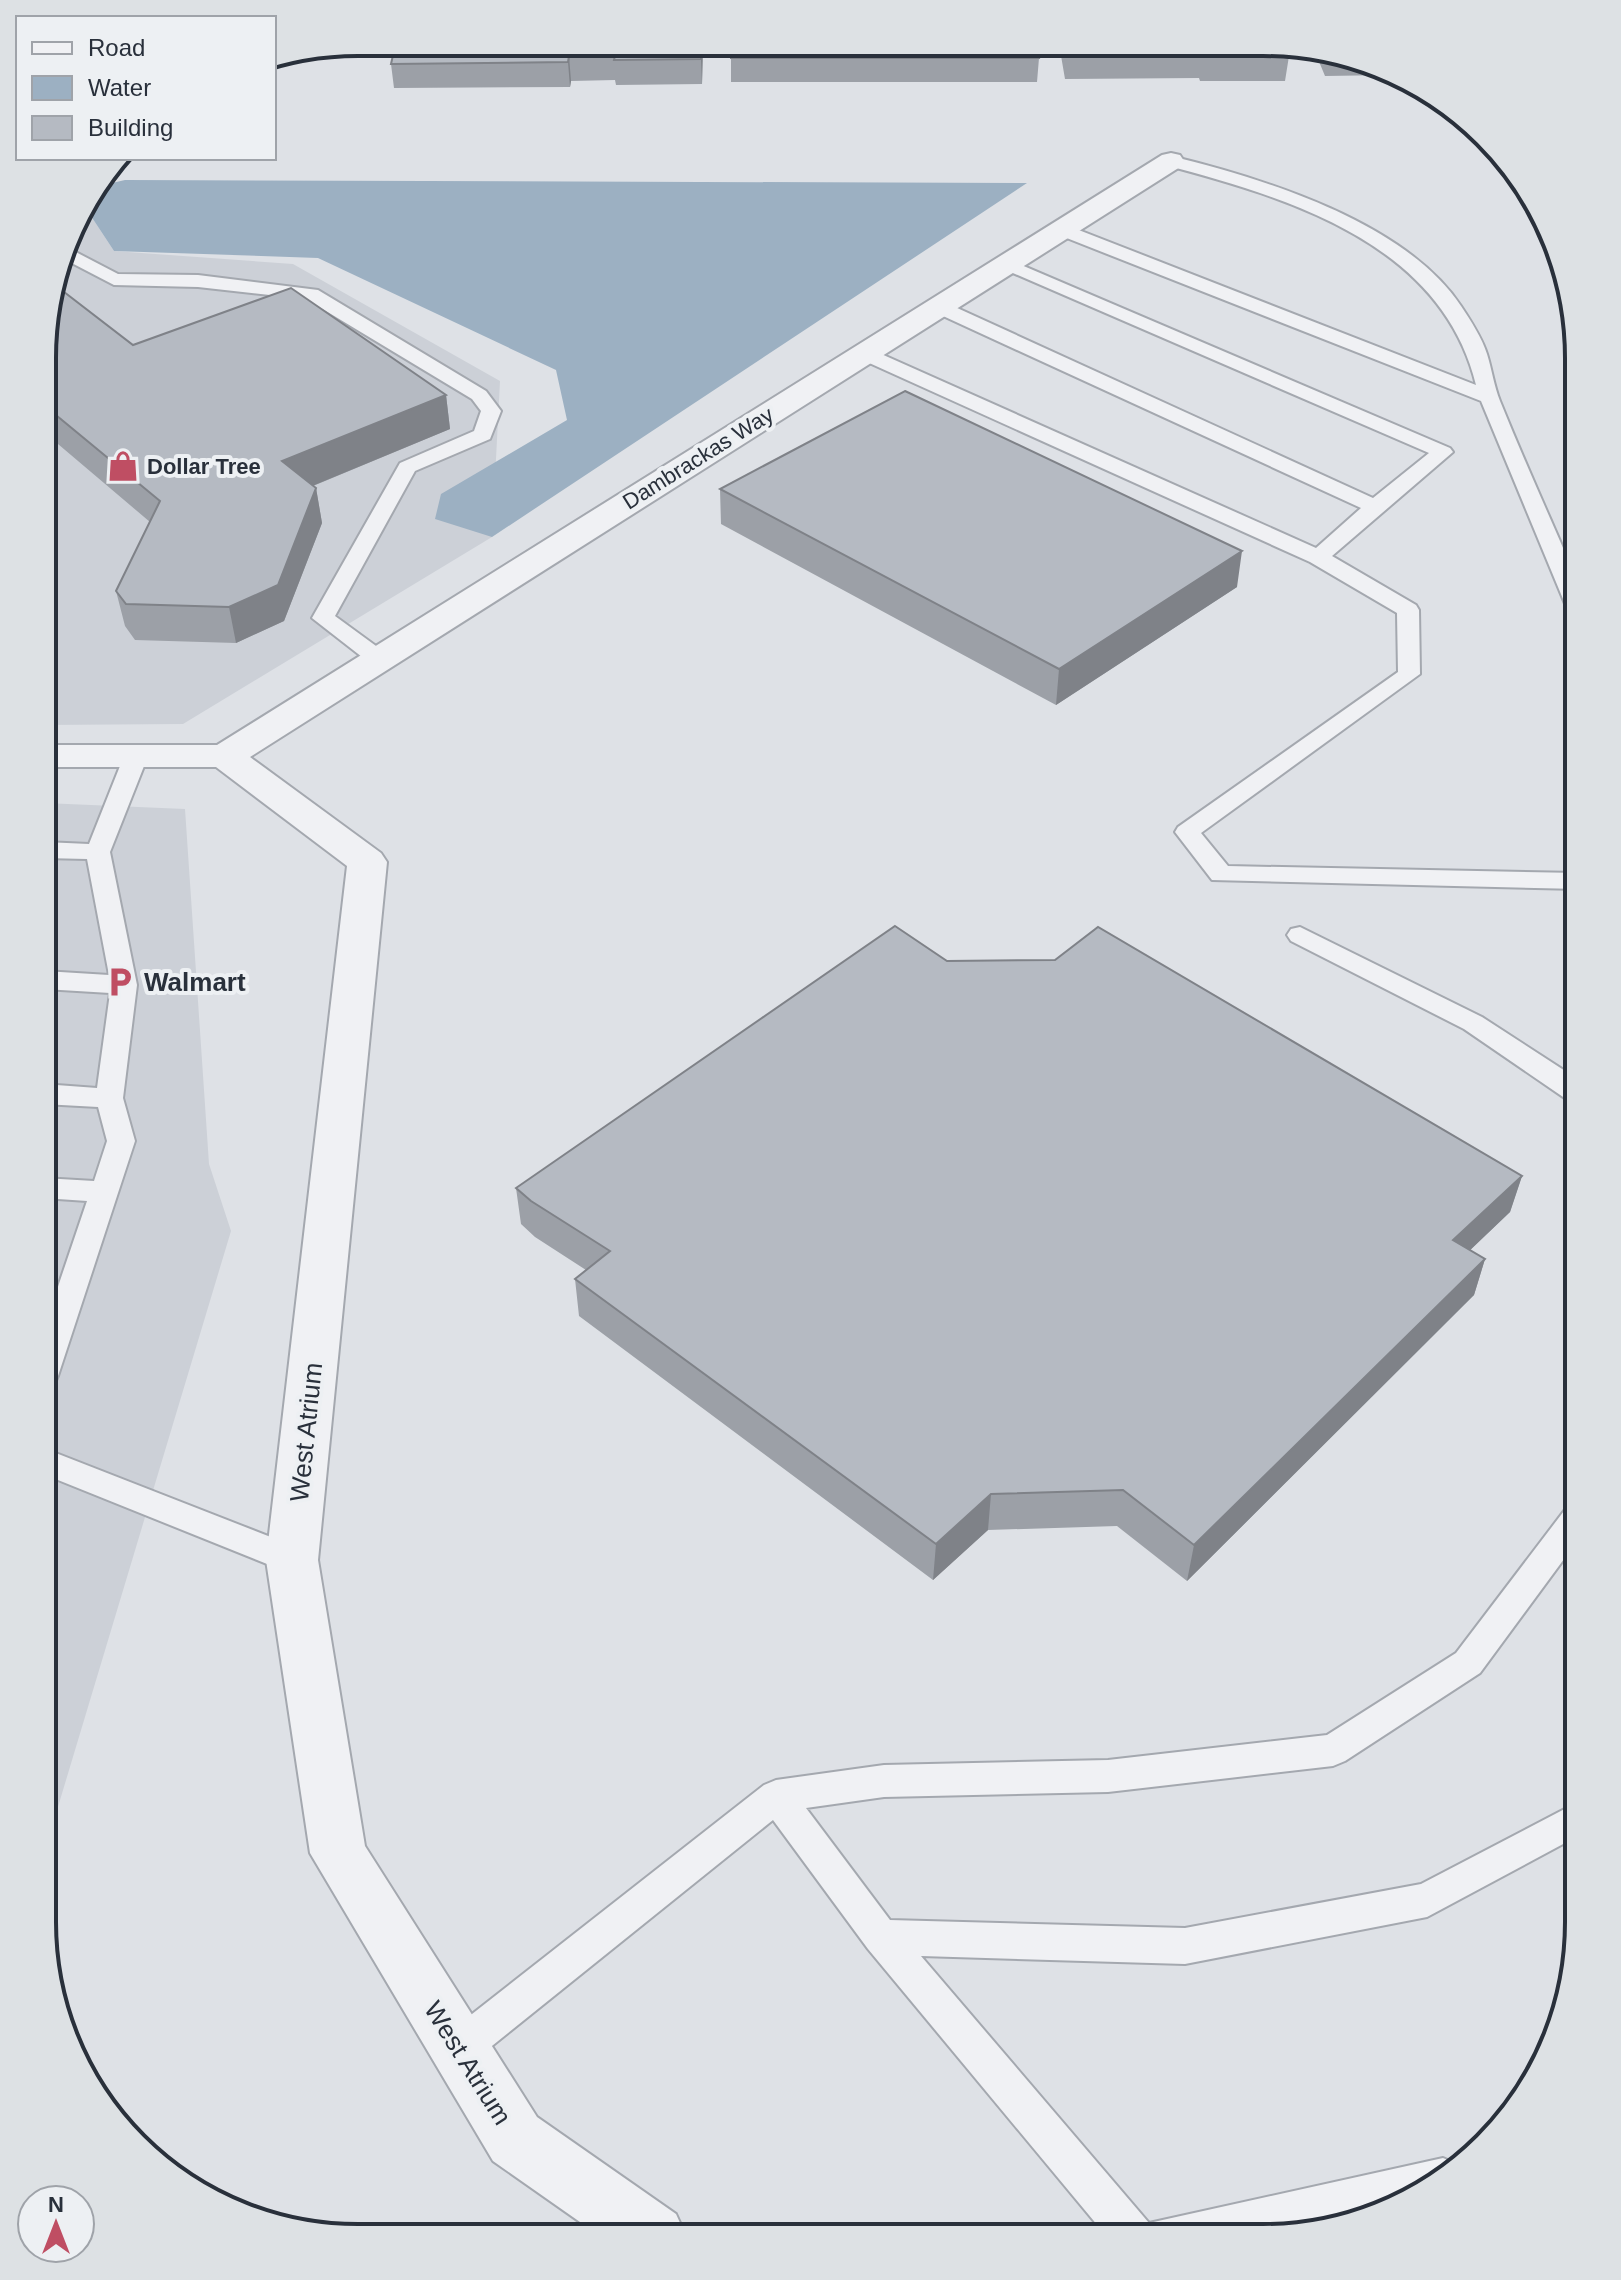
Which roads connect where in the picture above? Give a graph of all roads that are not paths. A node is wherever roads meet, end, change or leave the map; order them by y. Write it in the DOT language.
graph roads {
  1 [pos="1171,161"];
  2 [pos="1065,231"];
  3 [pos="73,257"];
  4 [pos="1005,263"];
  5 [pos="937,306"];
  6 [pos="863,353"];
  7 [pos="1489,397"];
  8 [pos="1375,507"];
  9 [pos="1318,557"];
  10 [pos="1565,578"];
  11 [pos="379,659"];
  12 [pos="56,756"];
  13 [pos="136,756"];
  14 [pos="225,756"];
  15 [pos="56,850"];
  16 [pos="98,852"];
  17 [pos="1565,881"];
  18 [pos="1300,935"];
  19 [pos="56,981"];
  20 [pos="124,985"];
  21 [pos="1565,1085"];
  22 [pos="56,1095"];
  23 [pos="109,1098"];
  24 [pos="56,1189"];
  25 [pos="104,1192"];
  26 [pos="56,1337"];
  27 [pos="56,1466"];
  28 [pos="1565,1533"];
  29 [pos="292,1560"];
  30 [pos="776,1796"];
  31 [pos="1565,1825"];
  32 [pos="881,1937"];
  33 [pos="458,2049"];
  34 [pos="1413,2184"];
  35 [pos="637,2224"];
  36 [pos="1123,2224"];
  37 [pos="1227,2224"];
  1 -- 2 [label="street, Dambrackas Way"];
  1 -- 7 [label="lane"];
  2 -- 4 [label="street, Dambrackas Way"];
  2 -- 7 [label="lane"];
  3 -- 11 [label="lane"];
  4 -- 5 [label="street, Dambrackas Way"];
  4 -- 8 [label="lane"];
  5 -- 6 [label="street, Dambrackas Way"];
  5 -- 8 [label="lane"];
  6 -- 9 [label="lane"];
  6 -- 11 [label="street, Dambrackas Way"];
  7 -- 10 [label="lane"];
  8 -- 9 [label="lane"];
  9 -- 17 [label="lane"];
  11 -- 14 [label="street, Dambrackas Way"];
  12 -- 13 [label="street"];
  13 -- 14 [label="street"];
  13 -- 16 [label="lane"];
  14 -- 29 [label="street, West Atrium"];
  15 -- 16 [label="lane"];
  16 -- 20 [label="lane"];
  18 -- 21 [label="lane"];
  19 -- 20 [label="lane"];
  20 -- 23 [label="lane"];
  22 -- 23 [label="lane"];
  23 -- 25 [label="lane"];
  24 -- 25 [label="lane"];
  25 -- 26 [label="lane"];
  27 -- 29 [label="lane"];
  28 -- 30 [label="lane"];
  29 -- 33 [label="street, West Atrium"];
  30 -- 32 [label="lane"];
  30 -- 33 [label="lane"];
  31 -- 32 [label="lane"];
  32 -- 36 [label="lane"];
  33 -- 35 [label="street, West Atrium"];
  34 -- 37 [label="lane"];
}
